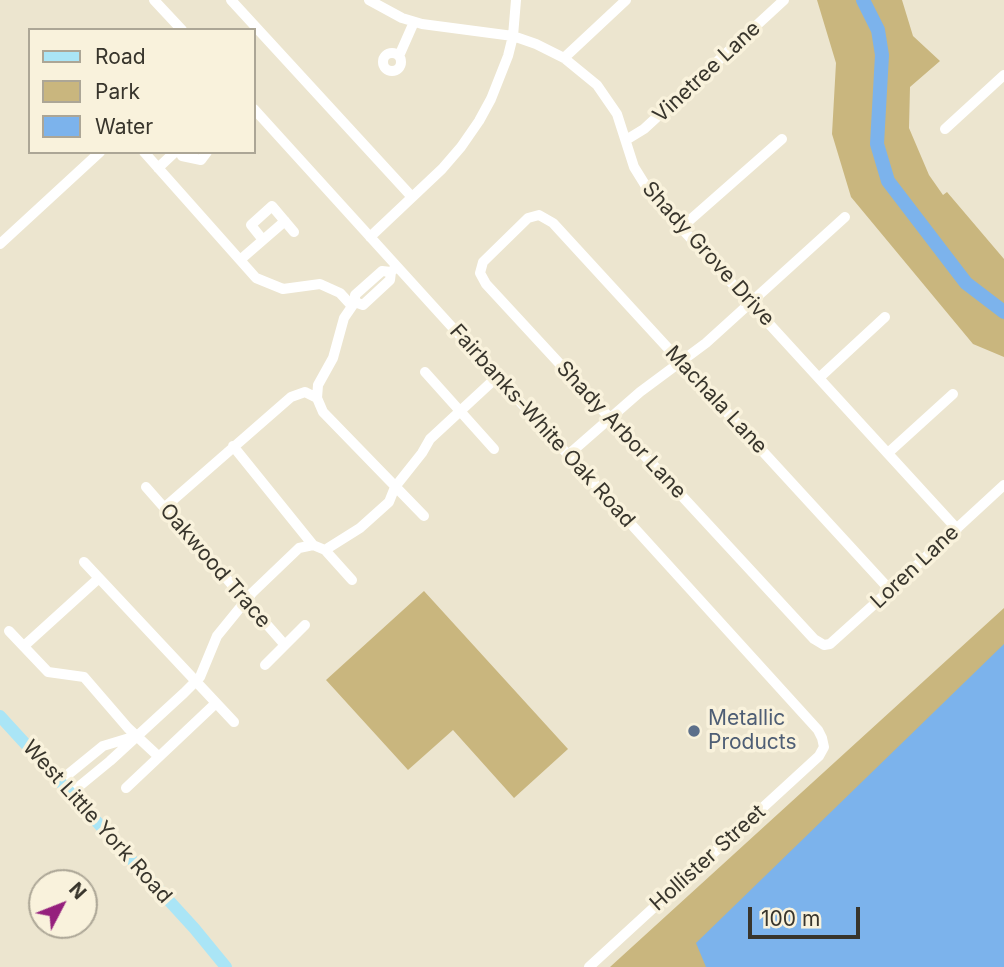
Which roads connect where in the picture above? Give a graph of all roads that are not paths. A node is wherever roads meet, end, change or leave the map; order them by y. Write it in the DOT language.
graph roads {
  1 [pos="154,0"];
  2 [pos="231,0"];
  3 [pos="369,0"];
  4 [pos="516,0"];
  5 [pos="626,0"];
  6 [pos="784,0"];
  7 [pos="414,22"];
  8 [pos="180,28"];
  9 [pos="513,36"];
  10 [pos="399,56"];
  11 [pos="564,58"];
  12 [pos="1004,75"];
  13 [pos="256,111"];
  14 [pos="945,129"];
  15 [pos="782,139"];
  16 [pos="626,140"];
  17 [pos="98,154"];
  18 [pos="146,154"];
  19 [pos="176,154"];
  20 [pos="180,154"];
  21 [pos="206,154"];
  22 [pos="158,168"];
  23 [pos="412,197"];
  24 [pos="539,215"];
  25 [pos="845,216"];
  26 [pos="285,221"];
  27 [pos="682,227"];
  28 [pos="294,232"];
  29 [pos="370,237"];
  30 [pos="263,240"];
  31 [pos="0,244"];
  32 [pos="240,260"];
  33 [pos="394,270"];
  34 [pos="750,303"];
  35 [pos="354,304"];
  36 [pos="885,317"];
  37 [pos="681,362"];
  38 [pos="425,372"];
  39 [pos="497,377"];
  40 [pos="819,378"];
  41 [pos="953,394"];
  42 [pos="317,398"];
  43 [pos="460,411"];
  44 [pos="609,417"];
  45 [pos="233,446"];
  46 [pos="494,449"];
  47 [pos="888,453"];
  48 [pos="568,455"];
  49 [pos="1004,485"];
  50 [pos="146,487"];
  51 [pos="395,487"];
  52 [pos="165,507"];
  53 [pos="424,516"];
  54 [pos="957,529"];
  55 [pos="313,545"];
  56 [pos="325,550"];
  57 [pos="84,562"];
  58 [pos="99,578"];
  59 [pos="352,580"];
  60 [pos="890,590"];
  61 [pos="245,601"];
  62 [pos="305,625"];
  63 [pos="9,631"];
  64 [pos="284,644"];
  65 [pos="824,645"];
  66 [pos="24,646"];
  67 [pos="265,665"];
  68 [pos="195,681"];
  69 [pos="216,703"];
  70 [pos="0,716"];
  71 [pos="234,722"];
  72 [pos="138,735"];
  73 [pos="824,747"];
  74 [pos="158,756"];
  75 [pos="60,781"];
  76 [pos="126,788"];
  77 [pos="71,793"];
  78 [pos="194,928"];
  79 [pos="226,967"];
  80 [pos="235,967"];
  81 [pos="589,967"];
  1 -- 8 [label="street"];
  2 -- 23 [label="street"];
  3 -- 7 [label="street, Shady Grove Drive"];
  4 -- 9 [label="street"];
  5 -- 11 [label="street"];
  6 -- 16 [label="street, Vinetree Lane"];
  7 -- 9 [label="street, Shady Grove Drive"];
  7 -- 10 [label="street"];
  9 -- 11 [label="street, Shady Grove Drive"];
  9 -- 23 [label="street"];
  11 -- 16 [label="street, Shady Grove Drive"];
  12 -- 14 [label="street"];
  13 -- 29 [label="street, Fairbanks-White Oak Road"];
  15 -- 27 [label="street"];
  16 -- 27 [label="street, Shady Grove Drive"];
  17 -- 31 [label="street"];
  18 -- 22 [label="street"];
  19 -- 22 [label="street"];
  20 -- 21 [label="street"];
  22 -- 32 [label="street"];
  23 -- 29 [label="street"];
  24 -- 37 [label="street, Machala Lane"];
  24 -- 44 [label="street, Shady Arbor Lane"];
  25 -- 34 [label="street"];
  26 -- 28 [label="street"];
  26 -- 30 [label="street"];
  26 -- 30 [label="street"];
  27 -- 34 [label="street, Shady Grove Drive"];
  29 -- 33 [label="street, Fairbanks-White Oak Road"];
  30 -- 32 [label="street"];
  32 -- 35 [label="street"];
  33 -- 35 [label="street"];
  33 -- 39 [label="street, Fairbanks-White Oak Road"];
  34 -- 37 [label="street"];
  34 -- 40 [label="street, Shady Grove Drive"];
  35 -- 42 [label="street"];
  36 -- 40 [label="street"];
  37 -- 44 [label="street"];
  37 -- 60 [label="street, Machala Lane"];
  38 -- 43 [label="street"];
  39 -- 43 [label="street"];
  39 -- 48 [label="street, Fairbanks-White Oak Road"];
  40 -- 47 [label="street, Shady Grove Drive"];
  41 -- 47 [label="street"];
  42 -- 45 [label="street"];
  42 -- 51 [label="street"];
  43 -- 46 [label="street"];
  43 -- 51 [label="street"];
  44 -- 48 [label="street"];
  44 -- 65 [label="street, Shady Arbor Lane"];
  45 -- 52 [label="street"];
  45 -- 55 [label="street"];
  47 -- 54 [label="street, Shady Grove Drive"];
  48 -- 73 [label="street, Fairbanks-White Oak Road"];
  49 -- 54 [label="street, Loren Lane"];
  50 -- 52 [label="street, Oakwood Trace"];
  51 -- 53 [label="street"];
  51 -- 56 [label="street"];
  52 -- 61 [label="street, Oakwood Trace"];
  54 -- 60 [label="street, Loren Lane"];
  55 -- 56 [label="street"];
  55 -- 61 [label="street"];
  56 -- 59 [label="street"];
  57 -- 58 [label="street"];
  58 -- 66 [label="street"];
  58 -- 68 [label="street"];
  60 -- 65 [label="street, Loren Lane"];
  61 -- 64 [label="street, Oakwood Trace"];
  61 -- 68 [label="street"];
  62 -- 64 [label="street"];
  63 -- 66 [label="street"];
  64 -- 67 [label="street"];
  66 -- 72 [label="street"];
  68 -- 69 [label="street"];
  68 -- 72 [label="street"];
  69 -- 71 [label="street"];
  69 -- 74 [label="street"];
  70 -- 75 [label="main road, West Little York Road"];
  72 -- 74 [label="street"];
  72 -- 75 [label="street"];
  72 -- 77 [label="street"];
  73 -- 81 [label="street, Hollister Street"];
  74 -- 76 [label="street"];
  75 -- 77 [label="main road, West Little York Road"];
  77 -- 78 [label="main road, West Little York Road"];
  78 -- 79 [label="main road, West Little York Road"];
  78 -- 80 [label="main road, West Little York Road"];
}
